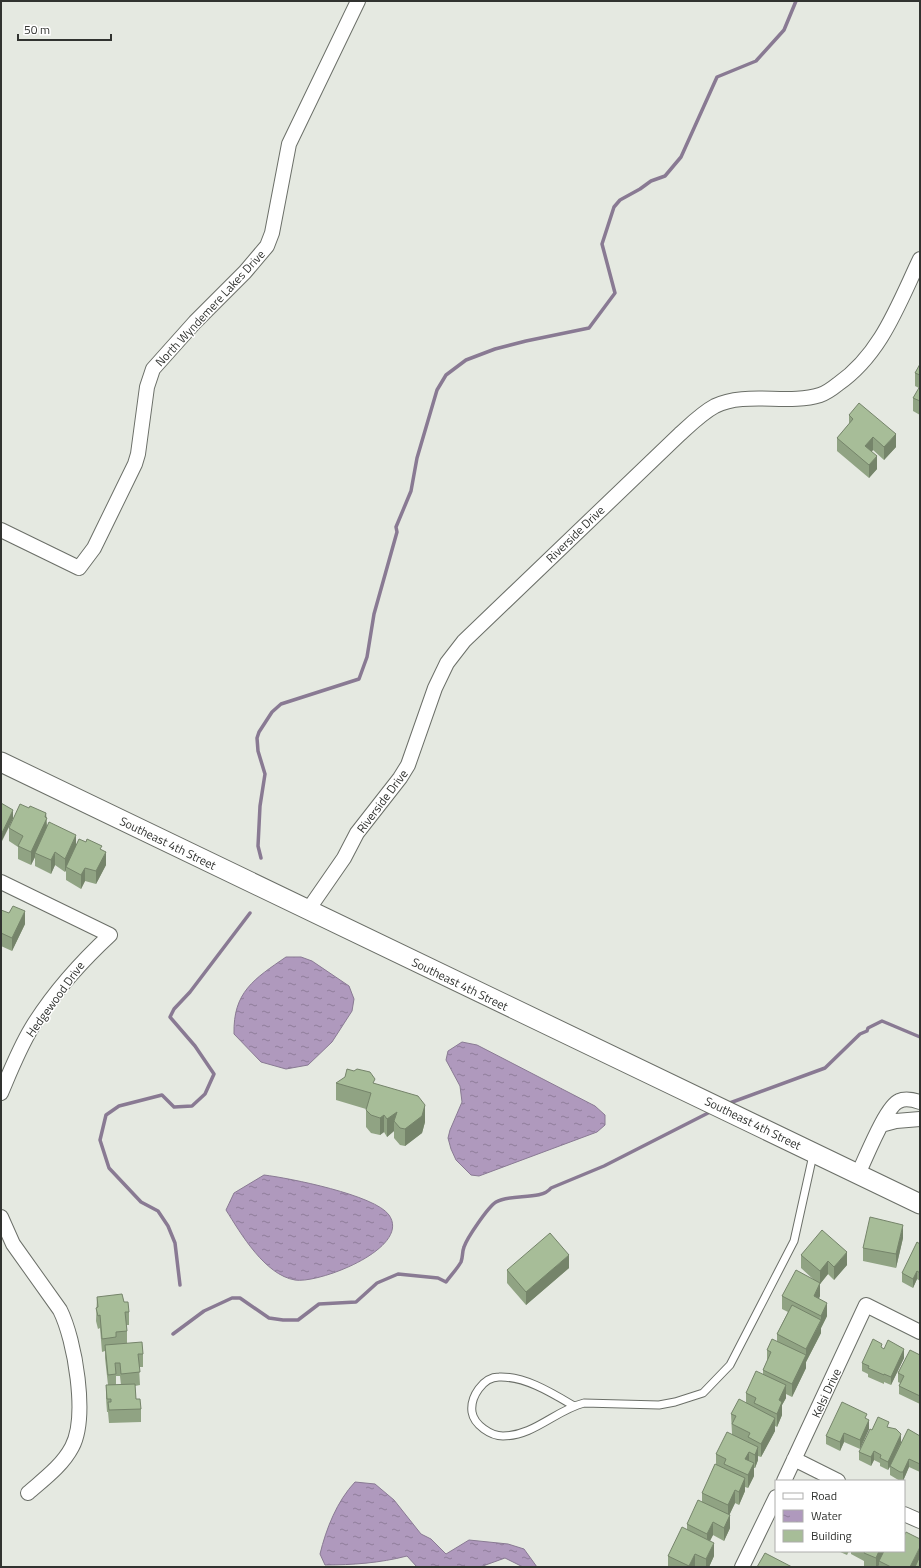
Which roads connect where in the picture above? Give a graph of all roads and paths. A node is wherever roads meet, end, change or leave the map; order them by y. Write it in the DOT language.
graph roads {
  1 [pos="358,1"];
  2 [pos="920,259"];
  3 [pos="1,530"];
  4 [pos="1,762"];
  5 [pos="1,882"];
  6 [pos="308,910"];
  7 [pos="1,1093"];
  8 [pos="920,1102"];
  9 [pos="920,1119"];
  10 [pos="881,1125"];
  11 [pos="814,1153"];
  12 [pos="858,1174"];
  13 [pos="920,1204"];
  14 [pos="1,1217"];
  15 [pos="4,1236"];
  16 [pos="920,1332"];
  17 [pos="574,1406"];
  18 [pos="794,1459"];
  19 [pos="784,1480"];
  20 [pos="836,1480"];
  21 [pos="28,1493"];
  22 [pos="775,1499"];
  23 [pos="905,1514"];
  24 [pos="920,1521"];
  25 [pos="742,1567"];
  1 -- 3 [label="street, North Wyndemere Lakes Drive"];
  2 -- 6 [label="street, Riverside Drive"];
  4 -- 6 [label="main road, Southeast 4th Street"];
  5 -- 7 [label="street, Hedgewood Drive"];
  6 -- 11 [label="main road, Southeast 4th Street"];
  8 -- 10 [label="street"];
  9 -- 10 [label="street"];
  10 -- 12 [label="street"];
  11 -- 12 [label="main road, Southeast 4th Street"];
  11 -- 17 [label="lane"];
  12 -- 13 [label="main road, Southeast 4th Street"];
  14 -- 15 [label="street"];
  15 -- 21 [label="street"];
  16 -- 18 [label="street, Kelsi Drive"];
  17 -- 17 [label="lane"];
  18 -- 19 [label="street, Kelsi Drive"];
  18 -- 20 [label="street"];
  22 -- 25 [label="street"];
  23 -- 24 [label="street"];
}
